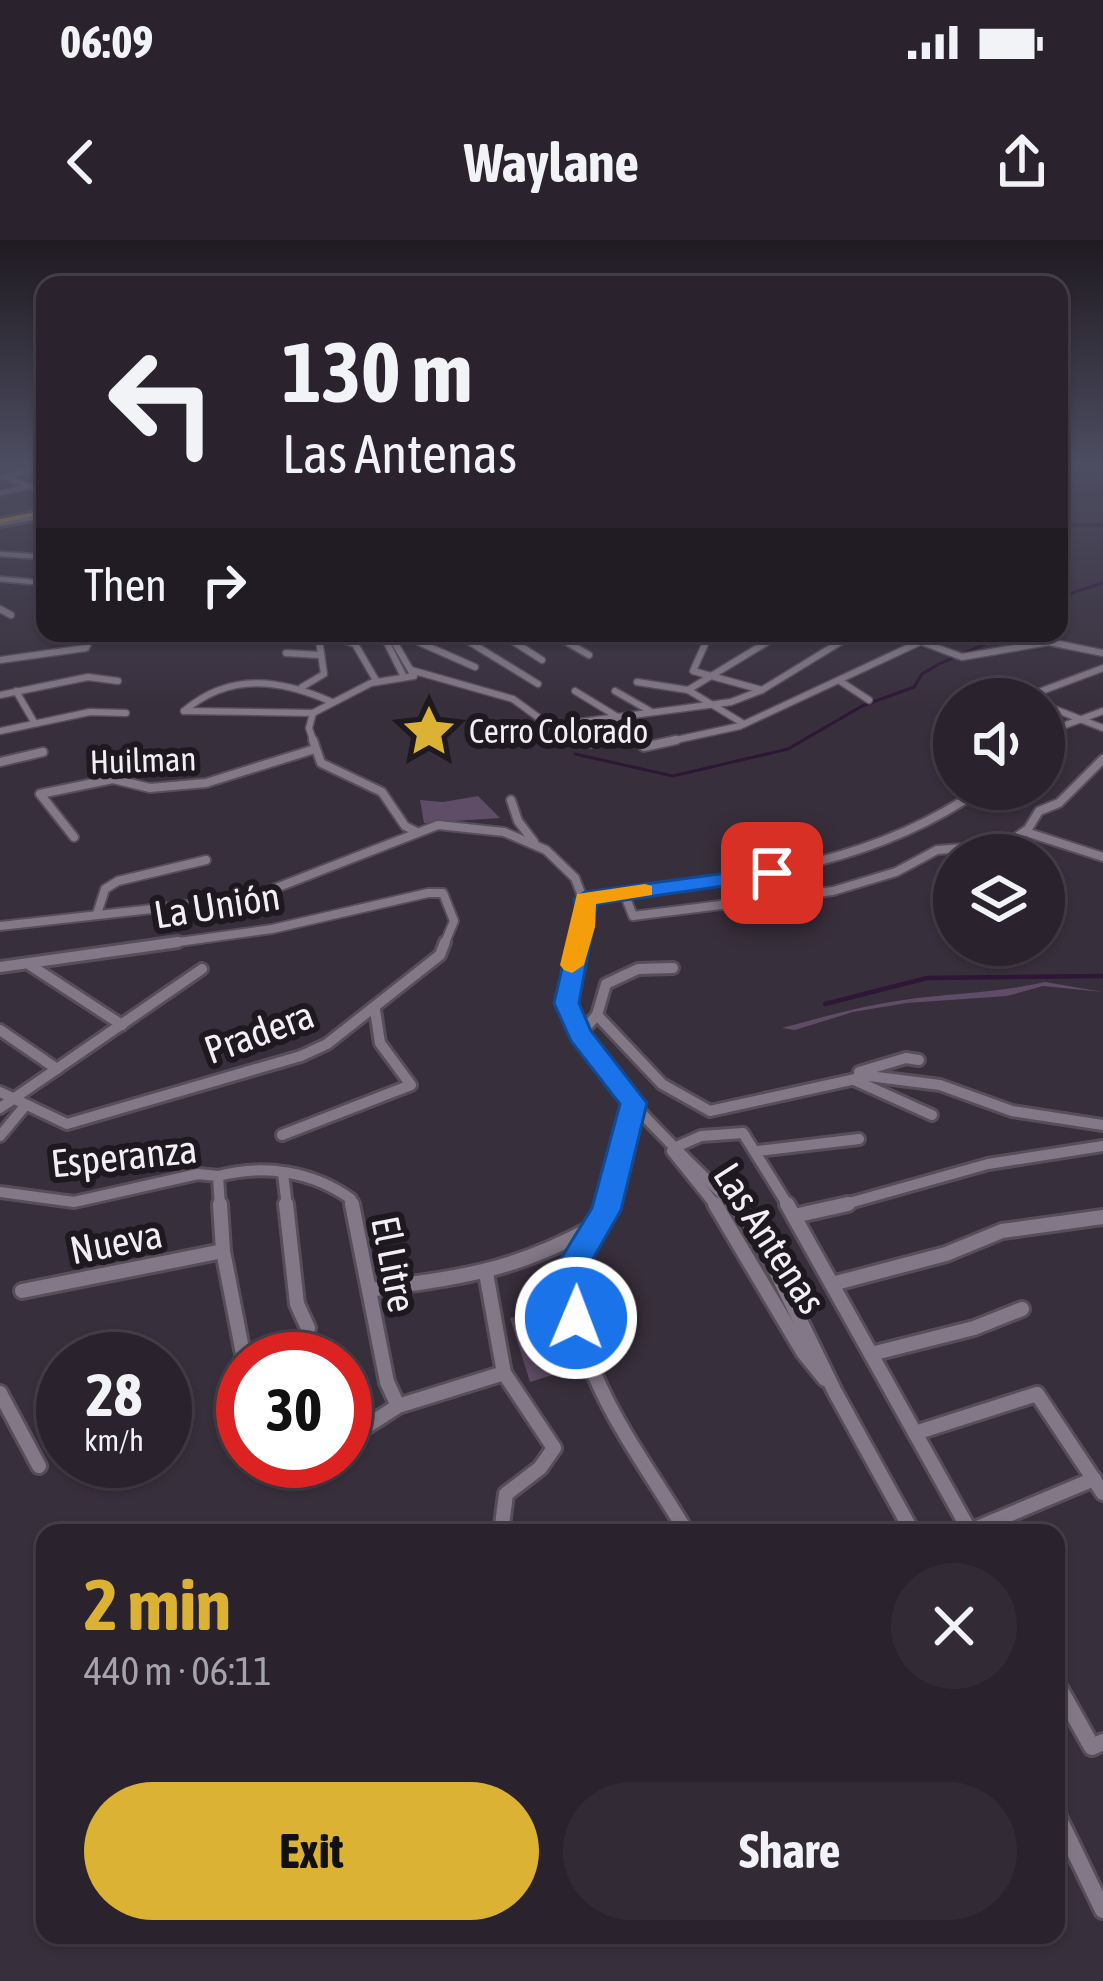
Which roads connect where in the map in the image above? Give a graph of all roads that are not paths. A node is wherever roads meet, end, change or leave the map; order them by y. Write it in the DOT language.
graph roads {
  1 [pos="1,555"];
  2 [pos="36,557"];
  3 [pos="0,579"];
  4 [pos="36,582"];
  5 [pos="0,609"];
  6 [pos="0,621"];
  7 [pos="1068,640"];
  8 [pos="85,642"];
  9 [pos="320,642"];
  10 [pos="349,642"];
  11 [pos="391,642"];
  12 [pos="418,642"];
  13 [pos="470,642"];
  14 [pos="514,642"];
  15 [pos="567,642"];
  16 [pos="706,642"];
  17 [pos="766,642"];
  18 [pos="837,642"];
  19 [pos="912,642"];
  20 [pos="930,642"];
  21 [pos="1031,642"];
  22 [pos="1103,652"];
  23 [pos="286,653"];
  24 [pos="320,655"];
  25 [pos="589,655"];
  26 [pos="0,660"];
  27 [pos="542,660"];
  28 [pos="475,667"];
  29 [pos="1103,668"];
  30 [pos="410,674"];
  31 [pos="721,675"];
  32 [pos="118,681"];
  33 [pos="839,681"];
  34 [pos="377,682"];
  35 [pos="637,682"];
  36 [pos="1065,682"];
  37 [pos="538,683"];
  38 [pos="302,687"];
  39 [pos="688,690"];
  40 [pos="762,690"];
  41 [pos="16,691"];
  42 [pos="574,691"];
  43 [pos="615,691"];
  44 [pos="0,695"];
  45 [pos="869,700"];
  46 [pos="332,702"];
  47 [pos="718,706"];
  48 [pos="650,711"];
  49 [pos="1103,711"];
  50 [pos="1065,712"];
  51 [pos="126,713"];
  52 [pos="313,713"];
  53 [pos="616,716"];
  54 [pos="1083,718"];
  55 [pos="34,722"];
  56 [pos="744,724"];
  57 [pos="1065,725"];
  58 [pos="550,726"];
  59 [pos="1103,728"];
  60 [pos="0,731"];
  61 [pos="591,743"];
  62 [pos="315,749"];
  63 [pos="44,752"];
  64 [pos="1103,759"];
  65 [pos="0,762"];
  66 [pos="511,800"];
  67 [pos="954,810"];
  68 [pos="417,832"];
  69 [pos="1029,833"];
  70 [pos="74,837"];
  71 [pos="536,845"];
  72 [pos="1103,857"];
  73 [pos="206,860"];
  74 [pos="442,893"];
  75 [pos="624,893"];
  76 [pos="585,899"];
  77 [pos="98,914"];
  78 [pos="0,926"];
  79 [pos="30,965"];
  80 [pos="0,967"];
  81 [pos="673,968"];
  82 [pos="202,969"];
  83 [pos="375,1010"];
  84 [pos="597,1015"];
  85 [pos="122,1024"];
  86 [pos="0,1030"];
  87 [pos="580,1034"];
  88 [pos="919,1060"];
  89 [pos="57,1069"];
  90 [pos="845,1077"];
  91 [pos="0,1092"];
  92 [pos="634,1103"];
  93 [pos="19,1104"];
  94 [pos="0,1108"];
  95 [pos="932,1115"];
  96 [pos="647,1120"];
  97 [pos="1103,1125"];
  98 [pos="282,1135"];
  99 [pos="0,1136"];
  100 [pos="859,1139"];
  101 [pos="1103,1145"];
  102 [pos="676,1147"];
  103 [pos="758,1151"];
  104 [pos="283,1173"];
  105 [pos="218,1176"];
  106 [pos="0,1192"];
  107 [pos="794,1216"];
  108 [pos="1103,1217"];
  109 [pos="593,1227"];
  110 [pos="223,1251"];
  111 [pos="486,1273"];
  112 [pos="832,1284"];
  113 [pos="369,1290"];
  114 [pos="22,1291"];
  115 [pos="1022,1310"];
  116 [pos="308,1328"];
  117 [pos="239,1332"];
  118 [pos="871,1354"];
  119 [pos="504,1373"];
  120 [pos="835,1392"];
  121 [pos="0,1393"];
  122 [pos="398,1406"];
  123 [pos="372,1423"];
  124 [pos="915,1433"];
  125 [pos="36,1462"];
  126 [pos="1098,1486"];
  127 [pos="501,1524"];
  128 [pos="682,1524"];
  129 [pos="909,1524"];
  130 [pos="966,1524"];
  131 [pos="992,1524"];
  132 [pos="1065,1699"];
  133 [pos="1103,1742"];
  134 [pos="1065,1832"];
  135 [pos="1103,1910"];
  1 -- 2 [label="street"];
  3 -- 4 [label="street"];
  5 -- 6 [label="street"];
  7 -- 22 [label="street"];
  8 -- 26 [label="street"];
  9 -- 24 [label="street"];
  10 -- 34 [label="street"];
  11 -- 30 [label="street"];
  12 -- 28 [label="street"];
  13 -- 37 [label="street"];
  14 -- 27 [label="street"];
  15 -- 25 [label="street"];
  16 -- 31 [label="street"];
  17 -- 31 [label="street"];
  18 -- 40 [label="street"];
  19 -- 33 [label="street"];
  20 -- 21 [label="street"];
  23 -- 24 [label="street"];
  24 -- 38 [label="street"];
  29 -- 36 [label="street"];
  30 -- 34 [label="street"];
  30 -- 58 [label="street"];
  31 -- 39 [label="street"];
  31 -- 40 [label="street"];
  32 -- 41 [label="street"];
  33 -- 45 [label="street"];
  33 -- 56 [label="street"];
  34 -- 46 [label="street"];
  35 -- 39 [label="street"];
  38 -- 46 [label="street"];
  38 -- 52 [label="street"];
  39 -- 47 [label="street"];
  40 -- 47 [label="street"];
  41 -- 44 [label="street"];
  41 -- 55 [label="street"];
  42 -- 53 [label="street"];
  43 -- 48 [label="street"];
  46 -- 52 [label="street"];
  47 -- 48 [label="street"];
  47 -- 56 [label="street"];
  48 -- 53 [label="street"];
  49 -- 54 [label="street"];
  50 -- 54 [label="street"];
  51 -- 55 [label="street"];
  52 -- 62 [label="street"];
  53 -- 56 [label="street"];
  53 -- 58 [label="street"];
  54 -- 57 [label="street"];
  54 -- 59 [label="street"];
  55 -- 60 [label="street"];
  58 -- 61 [label="street"];
  62 -- 68 [label="street"];
  62 -- 70 [label="street, Huilman"];
  63 -- 65 [label="street"];
  64 -- 69 [label="street"];
  66 -- 71 [label="street"];
  67 -- 75 [label="street"];
  68 -- 71 [label="street"];
  68 -- 77 [label="street"];
  69 -- 72 [label="street"];
  69 -- 75 [label="street"];
  71 -- 76 [label="street"];
  73 -- 77 [label="street"];
  74 -- 79 [label="street, La Unión"];
  74 -- 83 [label="street, Pradera"];
  75 -- 76 [label="street"];
  76 -- 87 [label="street"];
  77 -- 78 [label="street"];
  79 -- 80 [label="street, La Unión"];
  79 -- 85 [label="street"];
  81 -- 84 [label="street"];
  82 -- 85 [label="street"];
  83 -- 93 [label="street, Pradera"];
  83 -- 98 [label="street"];
  84 -- 87 [label="street"];
  84 -- 90 [label="street"];
  85 -- 89 [label="street"];
  86 -- 89 [label="street"];
  87 -- 92 [label="street, Las Antenas"];
  88 -- 90 [label="street"];
  89 -- 93 [label="street"];
  90 -- 95 [label="street"];
  90 -- 97 [label="street"];
  91 -- 93 [label="street"];
  92 -- 96 [label="street, Las Antenas"];
  92 -- 109 [label="street"];
  93 -- 94 [label="street"];
  93 -- 99 [label="street"];
  96 -- 102 [label="street, Las Antenas"];
  96 -- 120 [label="street, Las Antenas"];
  100 -- 103 [label="street"];
  101 -- 107 [label="street"];
  102 -- 103 [label="street"];
  102 -- 120 [label="street, Las Antenas"];
  103 -- 107 [label="street"];
  104 -- 105 [label="street, El Litre"];
  104 -- 113 [label="street, El Litre"];
  104 -- 116 [label="street"];
  105 -- 106 [label="street, Esperanza"];
  105 -- 110 [label="street, Esperanza"];
  107 -- 112 [label="street"];
  108 -- 112 [label="street"];
  109 -- 111 [label="street"];
  109 -- 128 [label="street"];
  110 -- 114 [label="street, Nueva"];
  110 -- 117 [label="street, Esperanza"];
  111 -- 113 [label="street"];
  111 -- 119 [label="street"];
  112 -- 118 [label="street"];
  113 -- 122 [label="street, El Litre"];
  115 -- 118 [label="street"];
  118 -- 124 [label="street"];
  119 -- 122 [label="street"];
  119 -- 127 [label="street"];
  120 -- 129 [label="street, Las Antenas"];
  121 -- 125 [label="street"];
  122 -- 123 [label="street"];
  124 -- 126 [label="street"];
  124 -- 130 [label="street"];
  126 -- 131 [label="street"];
  132 -- 133 [label="street"];
  134 -- 135 [label="street"];
}
